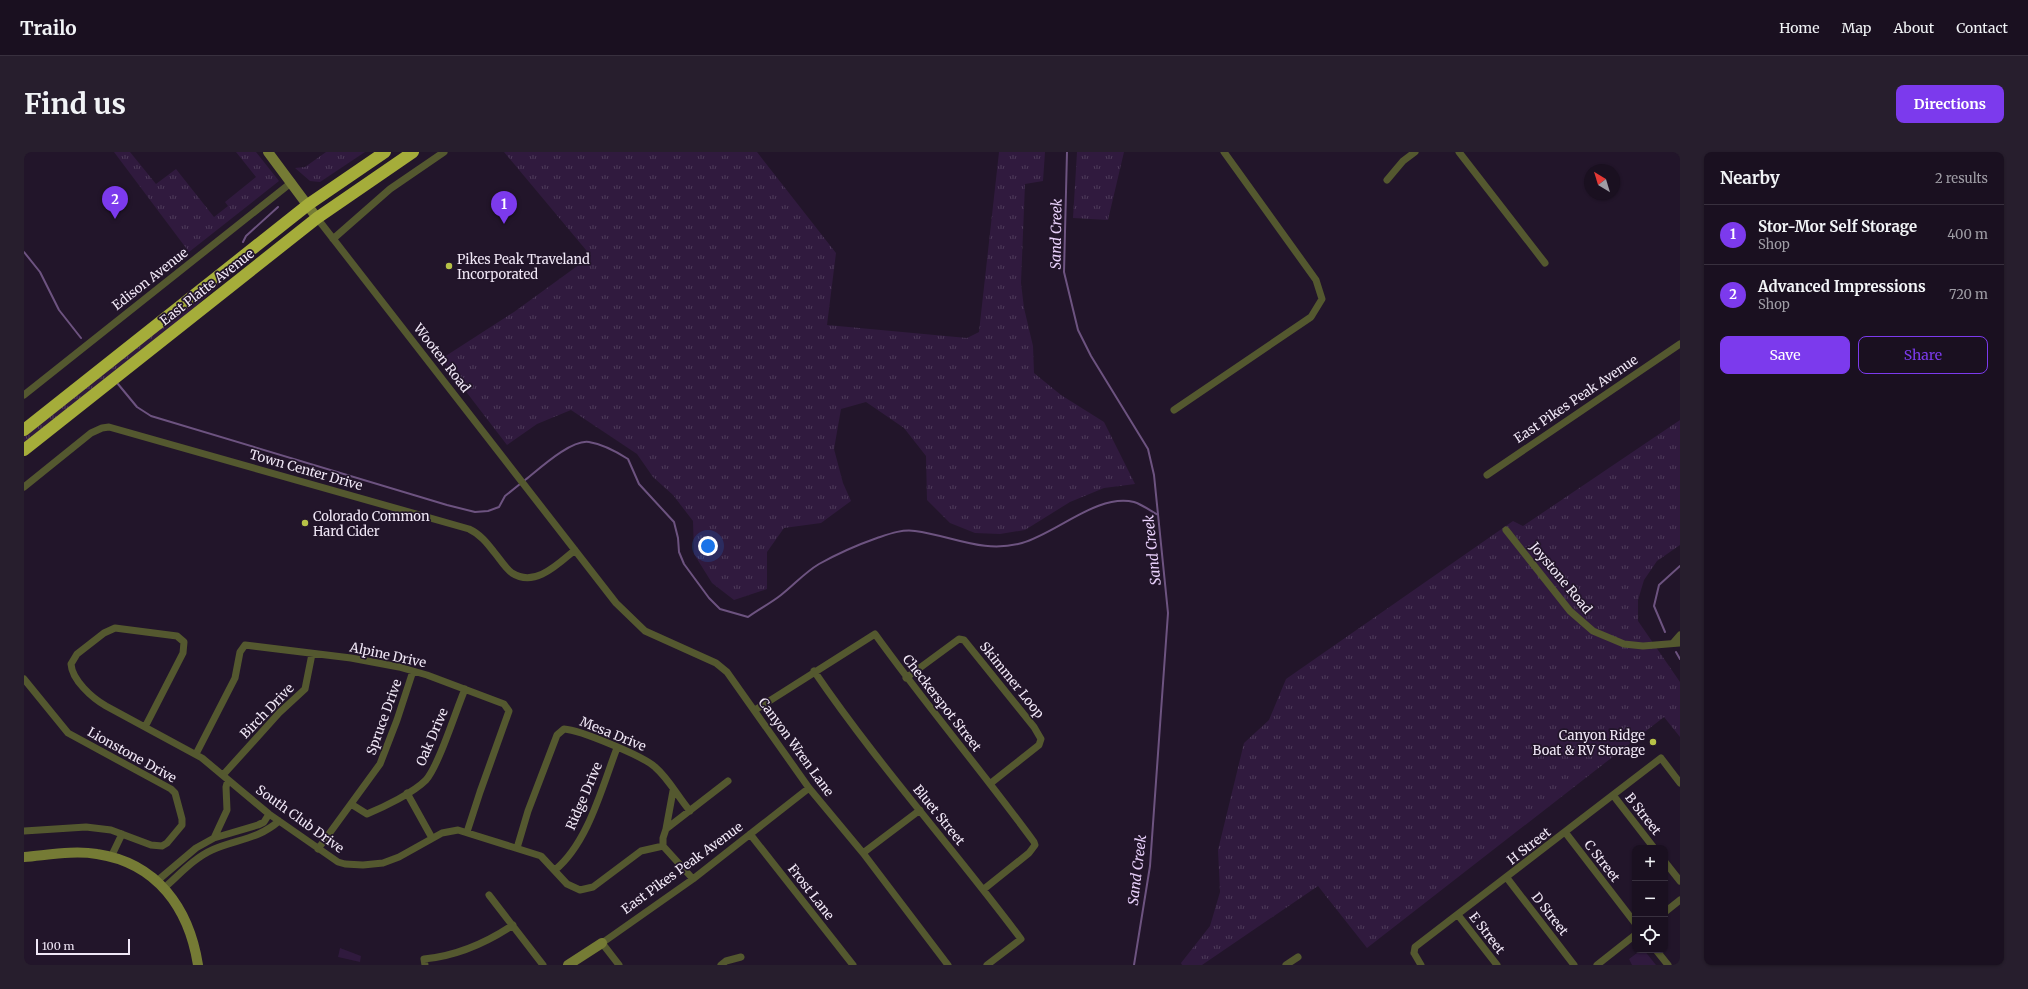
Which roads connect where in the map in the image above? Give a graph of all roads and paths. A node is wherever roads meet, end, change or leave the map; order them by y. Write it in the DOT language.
graph roads {
  1 [pos="268,152"];
  2 [pos="385,152"];
  3 [pos="413,152"];
  4 [pos="444,152"];
  5 [pos="1224,152"];
  6 [pos="1415,152"];
  7 [pos="1459,152"];
  8 [pos="1387,180"];
  9 [pos="292,182"];
  10 [pos="309,204"];
  11 [pos="317,218"];
  12 [pos="333,239"];
  13 [pos="1545,263"];
  14 [pos="1680,344"];
  15 [pos="24,395"];
  16 [pos="1174,410"];
  17 [pos="24,430"];
  18 [pos="24,450"];
  19 [pos="1486,475"];
  20 [pos="24,487"];
  21 [pos="1506,530"];
  22 [pos="575,550"];
  23 [pos="597,578"];
  24 [pos="1680,635"];
  25 [pos="1677,643"];
  26 [pos="312,654"];
  27 [pos="413,671"];
  28 [pos="814,671"];
  29 [pos="906,678"];
  30 [pos="24,679"];
  31 [pos="464,689"];
  32 [pos="754,710"];
  33 [pos="145,727"];
  34 [pos="617,748"];
  35 [pos="196,754"];
  36 [pos="225,777"];
  37 [pos="728,781"];
  38 [pos="991,783"];
  39 [pos="1680,783"];
  40 [pos="809,788"];
  41 [pos="673,791"];
  42 [pos="407,793"];
  43 [pos="1613,795"];
  44 [pos="351,804"];
  45 [pos="920,810"];
  46 [pos="690,811"];
  47 [pos="269,814"];
  48 [pos="279,821"];
  49 [pos="666,829"];
  50 [pos="24,831"];
  51 [pos="467,832"];
  52 [pos="1565,832"];
  53 [pos="122,834"];
  54 [pos="750,834"];
  55 [pos="214,838"];
  56 [pos="432,838"];
  57 [pos="1652,845"];
  58 [pos="664,846"];
  59 [pos="517,848"];
  60 [pos="318,849"];
  61 [pos="862,853"];
  62 [pos="24,857"];
  63 [pos="111,857"];
  64 [pos="1668,866"];
  65 [pos="555,870"];
  66 [pos="1507,878"];
  67 [pos="693,879"];
  68 [pos="1680,881"];
  69 [pos="161,885"];
  70 [pos="984,889"];
  71 [pos="489,896"];
  72 [pos="1680,900"];
  73 [pos="1668,910"];
  74 [pos="1458,915"];
  75 [pos="1632,919"];
  76 [pos="513,925"];
  77 [pos="1632,937"];
  78 [pos="602,943"];
  79 [pos="1658,953"];
  80 [pos="741,957"];
  81 [pos="1298,957"];
  82 [pos="198,965"];
  83 [pos="425,965"];
  84 [pos="543,965"];
  85 [pos="568,965"];
  86 [pos="619,965"];
  87 [pos="721,965"];
  88 [pos="853,965"];
  89 [pos="948,965"];
  90 [pos="987,965"];
  91 [pos="1286,965"];
  92 [pos="1421,965"];
  93 [pos="1497,965"];
  94 [pos="1574,965"];
  95 [pos="1596,965"];
  96 [pos="1668,965"];
  1 -- 9 [label="main road, Wooten Road"];
  2 -- 10 [label="highway, East Platte Avenue"];
  3 -- 11 [label="highway, East Platte Avenue"];
  4 -- 12 [label="street"];
  5 -- 16 [label="street"];
  6 -- 8 [label="street"];
  7 -- 13 [label="street"];
  9 -- 10 [label="main road, Wooten Road"];
  9 -- 15 [label="street, Edison Avenue"];
  10 -- 11 [label="main road, Wooten Road"];
  10 -- 17 [label="highway, East Platte Avenue"];
  11 -- 12 [label="street, Wooten Road"];
  11 -- 18 [label="highway, East Platte Avenue"];
  12 -- 22 [label="street, Wooten Road"];
  14 -- 19 [label="street, East Pikes Peak Avenue"];
  20 -- 22 [label="street, Town Center Drive"];
  21 -- 25 [label="street, Joystone Road"];
  22 -- 23 [label="street, Wooten Road"];
  23 -- 32 [label="street, Canyon Wren Lane"];
  24 -- 25 [label="street, Joystone Road"];
  26 -- 27 [label="street, Alpine Drive"];
  26 -- 35 [label="street, Alpine Drive"];
  26 -- 36 [label="street, Birch Drive"];
  27 -- 31 [label="street, Alpine Drive"];
  27 -- 44 [label="street, Spruce Drive"];
  28 -- 29 [label="street, Checkerspot Street"];
  28 -- 32 [label="street, Checkerspot Street"];
  28 -- 45 [label="street, Bluet Street"];
  29 -- 38 [label="street, Checkerspot Street"];
  29 -- 38 [label="street, Skimmer Loop"];
  30 -- 53 [label="street, Lionstone Drive"];
  31 -- 42 [label="street, Oak Drive"];
  31 -- 51 [label="street, Alpine Drive"];
  32 -- 40 [label="street, Canyon Wren Lane"];
  33 -- 33 [label="street, South Club Drive"];
  33 -- 35 [label="street, South Club Drive"];
  34 -- 41 [label="street, Mesa Drive"];
  34 -- 59 [label="street, Mesa Drive"];
  34 -- 65 [label="street, Ridge Drive"];
  35 -- 36 [label="street, South Club Drive"];
  36 -- 47 [label="street, South Club Drive"];
  36 -- 55 [label="street"];
  37 -- 46 [label="street"];
  38 -- 70 [label="street, Checkerspot Street"];
  39 -- 43 [label="street, H Street"];
  40 -- 54 [label="street, East Pikes Peak Avenue"];
  40 -- 61 [label="street, Canyon Wren Lane"];
  41 -- 46 [label="street, Mesa Drive"];
  41 -- 49 [label="street"];
  42 -- 44 [label="street, Oak Drive"];
  42 -- 56 [label="street"];
  43 -- 52 [label="street, H Street"];
  43 -- 57 [label="street, B Street"];
  44 -- 60 [label="street, Spruce Drive"];
  45 -- 61 [label="street"];
  45 -- 70 [label="street, Bluet Street"];
  46 -- 49 [label="street"];
  47 -- 48 [label="street, South Club Drive"];
  47 -- 55 [label="street"];
  48 -- 60 [label="street, South Club Drive"];
  48 -- 69 [label="street"];
  49 -- 58 [label="street"];
  50 -- 53 [label="street, Lionstone Drive"];
  51 -- 56 [label="street, South Club Drive"];
  51 -- 59 [label="street, South Club Drive"];
  52 -- 66 [label="street, H Street"];
  52 -- 75 [label="street, C Street"];
  53 -- 63 [label="street"];
  54 -- 67 [label="street, East Pikes Peak Avenue"];
  54 -- 88 [label="street, Frost Lane"];
  55 -- 69 [label="street"];
  56 -- 60 [label="street, South Club Drive"];
  58 -- 65 [label="street, South Club Drive"];
  58 -- 67 [label="street"];
  59 -- 65 [label="street, South Club Drive"];
  61 -- 89 [label="street, Canyon Wren Lane"];
  62 -- 63 [label="main road"];
  63 -- 69 [label="main road"];
  64 -- 68 [label="street"];
  66 -- 74 [label="street, H Street"];
  66 -- 94 [label="street, D Street"];
  67 -- 78 [label="street, East Pikes Peak Avenue"];
  69 -- 82 [label="main road"];
  70 -- 90 [label="street, Bluet Street"];
  71 -- 76 [label="street"];
  72 -- 73 [label="street"];
  74 -- 92 [label="street, H Street"];
  74 -- 93 [label="street, E Street"];
  76 -- 83 [label="street"];
  76 -- 84 [label="street"];
  77 -- 95 [label="street"];
  78 -- 85 [label="main road, East Pikes Peak Avenue"];
  78 -- 86 [label="street"];
  79 -- 96 [label="street"];
  80 -- 87 [label="street"];
  81 -- 91 [label="street"];
}
